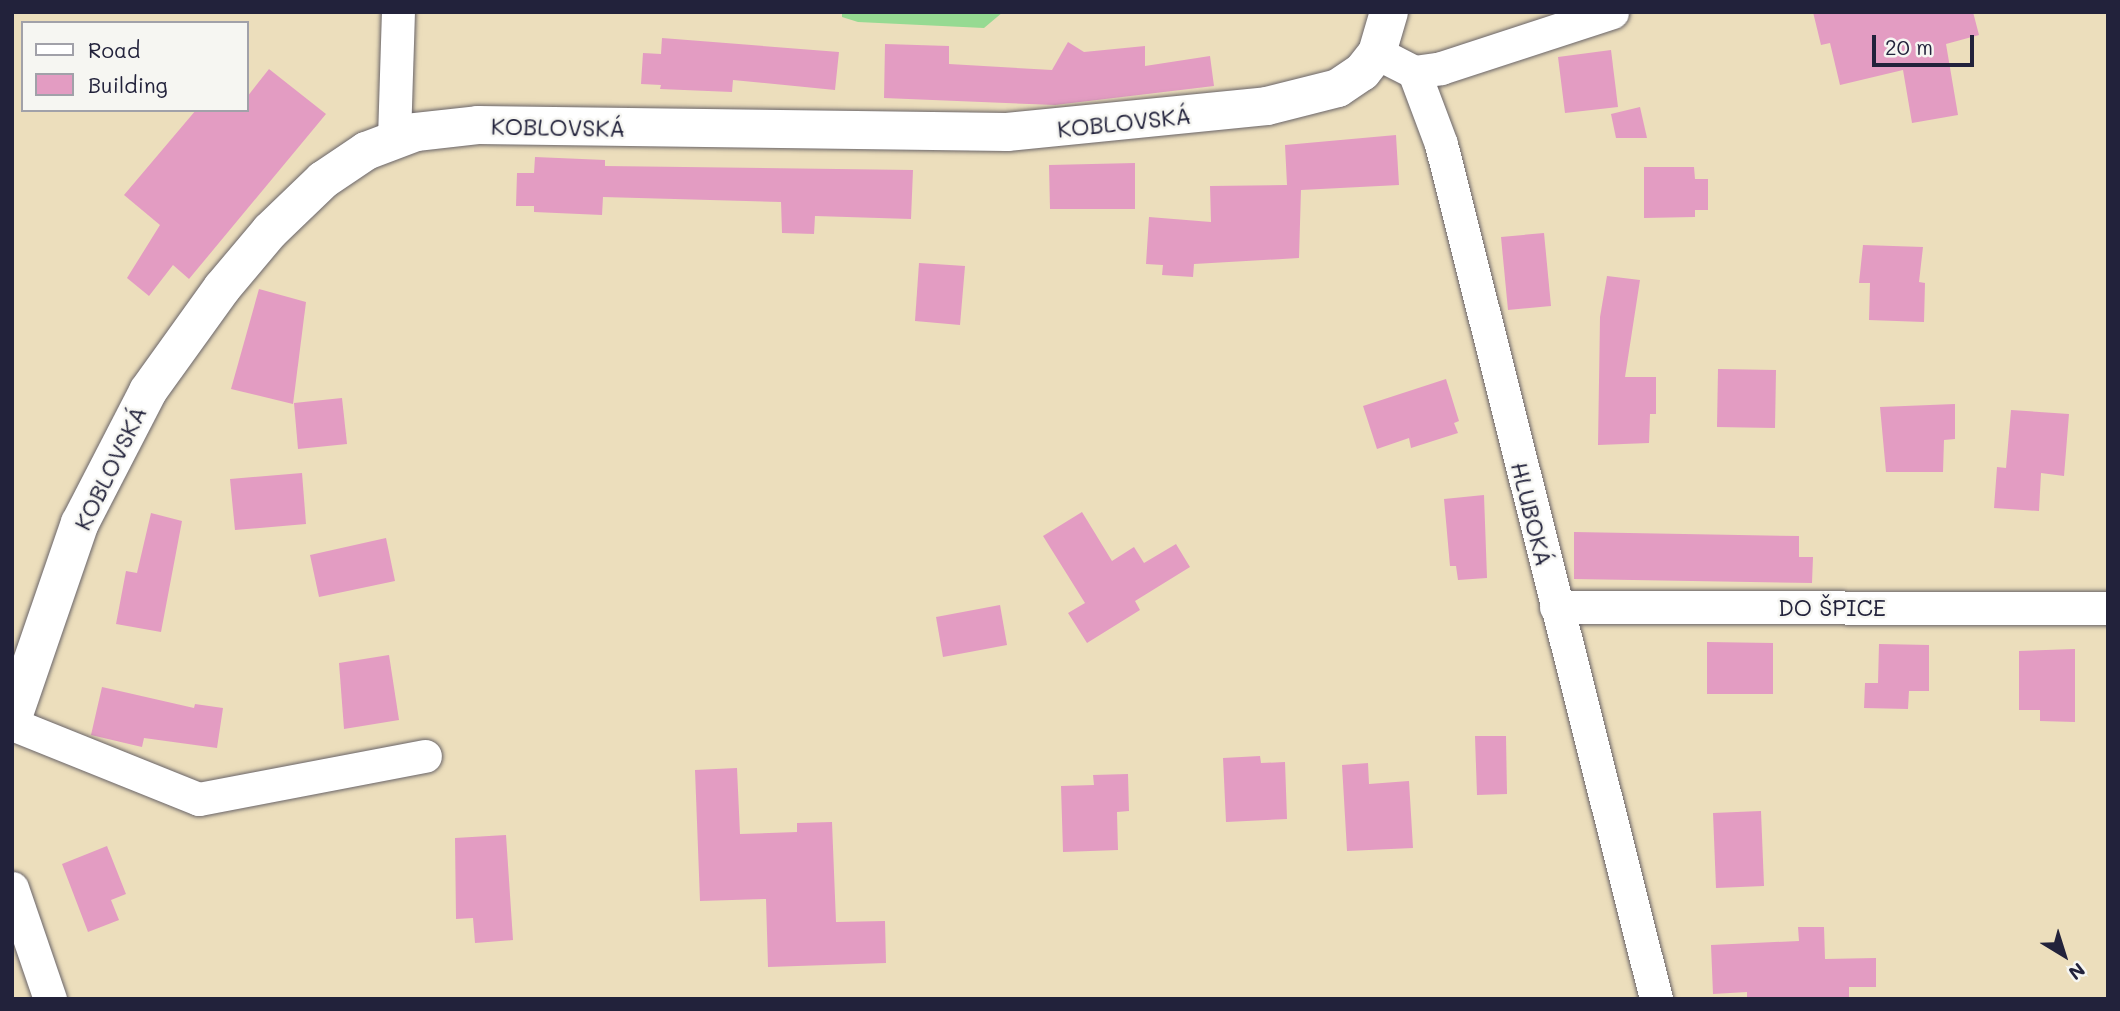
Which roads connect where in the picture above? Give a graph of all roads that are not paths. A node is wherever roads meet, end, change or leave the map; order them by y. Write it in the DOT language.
graph roads {
  1 [pos="398,12"];
  2 [pos="1389,12"];
  3 [pos="1612,12"];
  4 [pos="1377,53"];
  5 [pos="1415,72"];
  6 [pos="394,138"];
  7 [pos="1556,607"];
  8 [pos="2108,608"];
  9 [pos="12,722"];
  10 [pos="425,756"];
  11 [pos="12,888"];
  12 [pos="50,999"];
  13 [pos="1656,999"];
  1 -- 6 [label="street"];
  2 -- 4 [label="street, KOBLOVSKÁ"];
  3 -- 5 [label="street"];
  4 -- 5 [label="street"];
  4 -- 6 [label="street, KOBLOVSKÁ"];
  5 -- 7 [label="street, HLUBOKÁ"];
  6 -- 9 [label="street, KOBLOVSKÁ"];
  7 -- 8 [label="street, DO ŠPICE"];
  7 -- 13 [label="street, HLUBOKÁ"];
  9 -- 10 [label="street, KOBLOVSKÁ"];
  11 -- 12 [label="street"];
}
